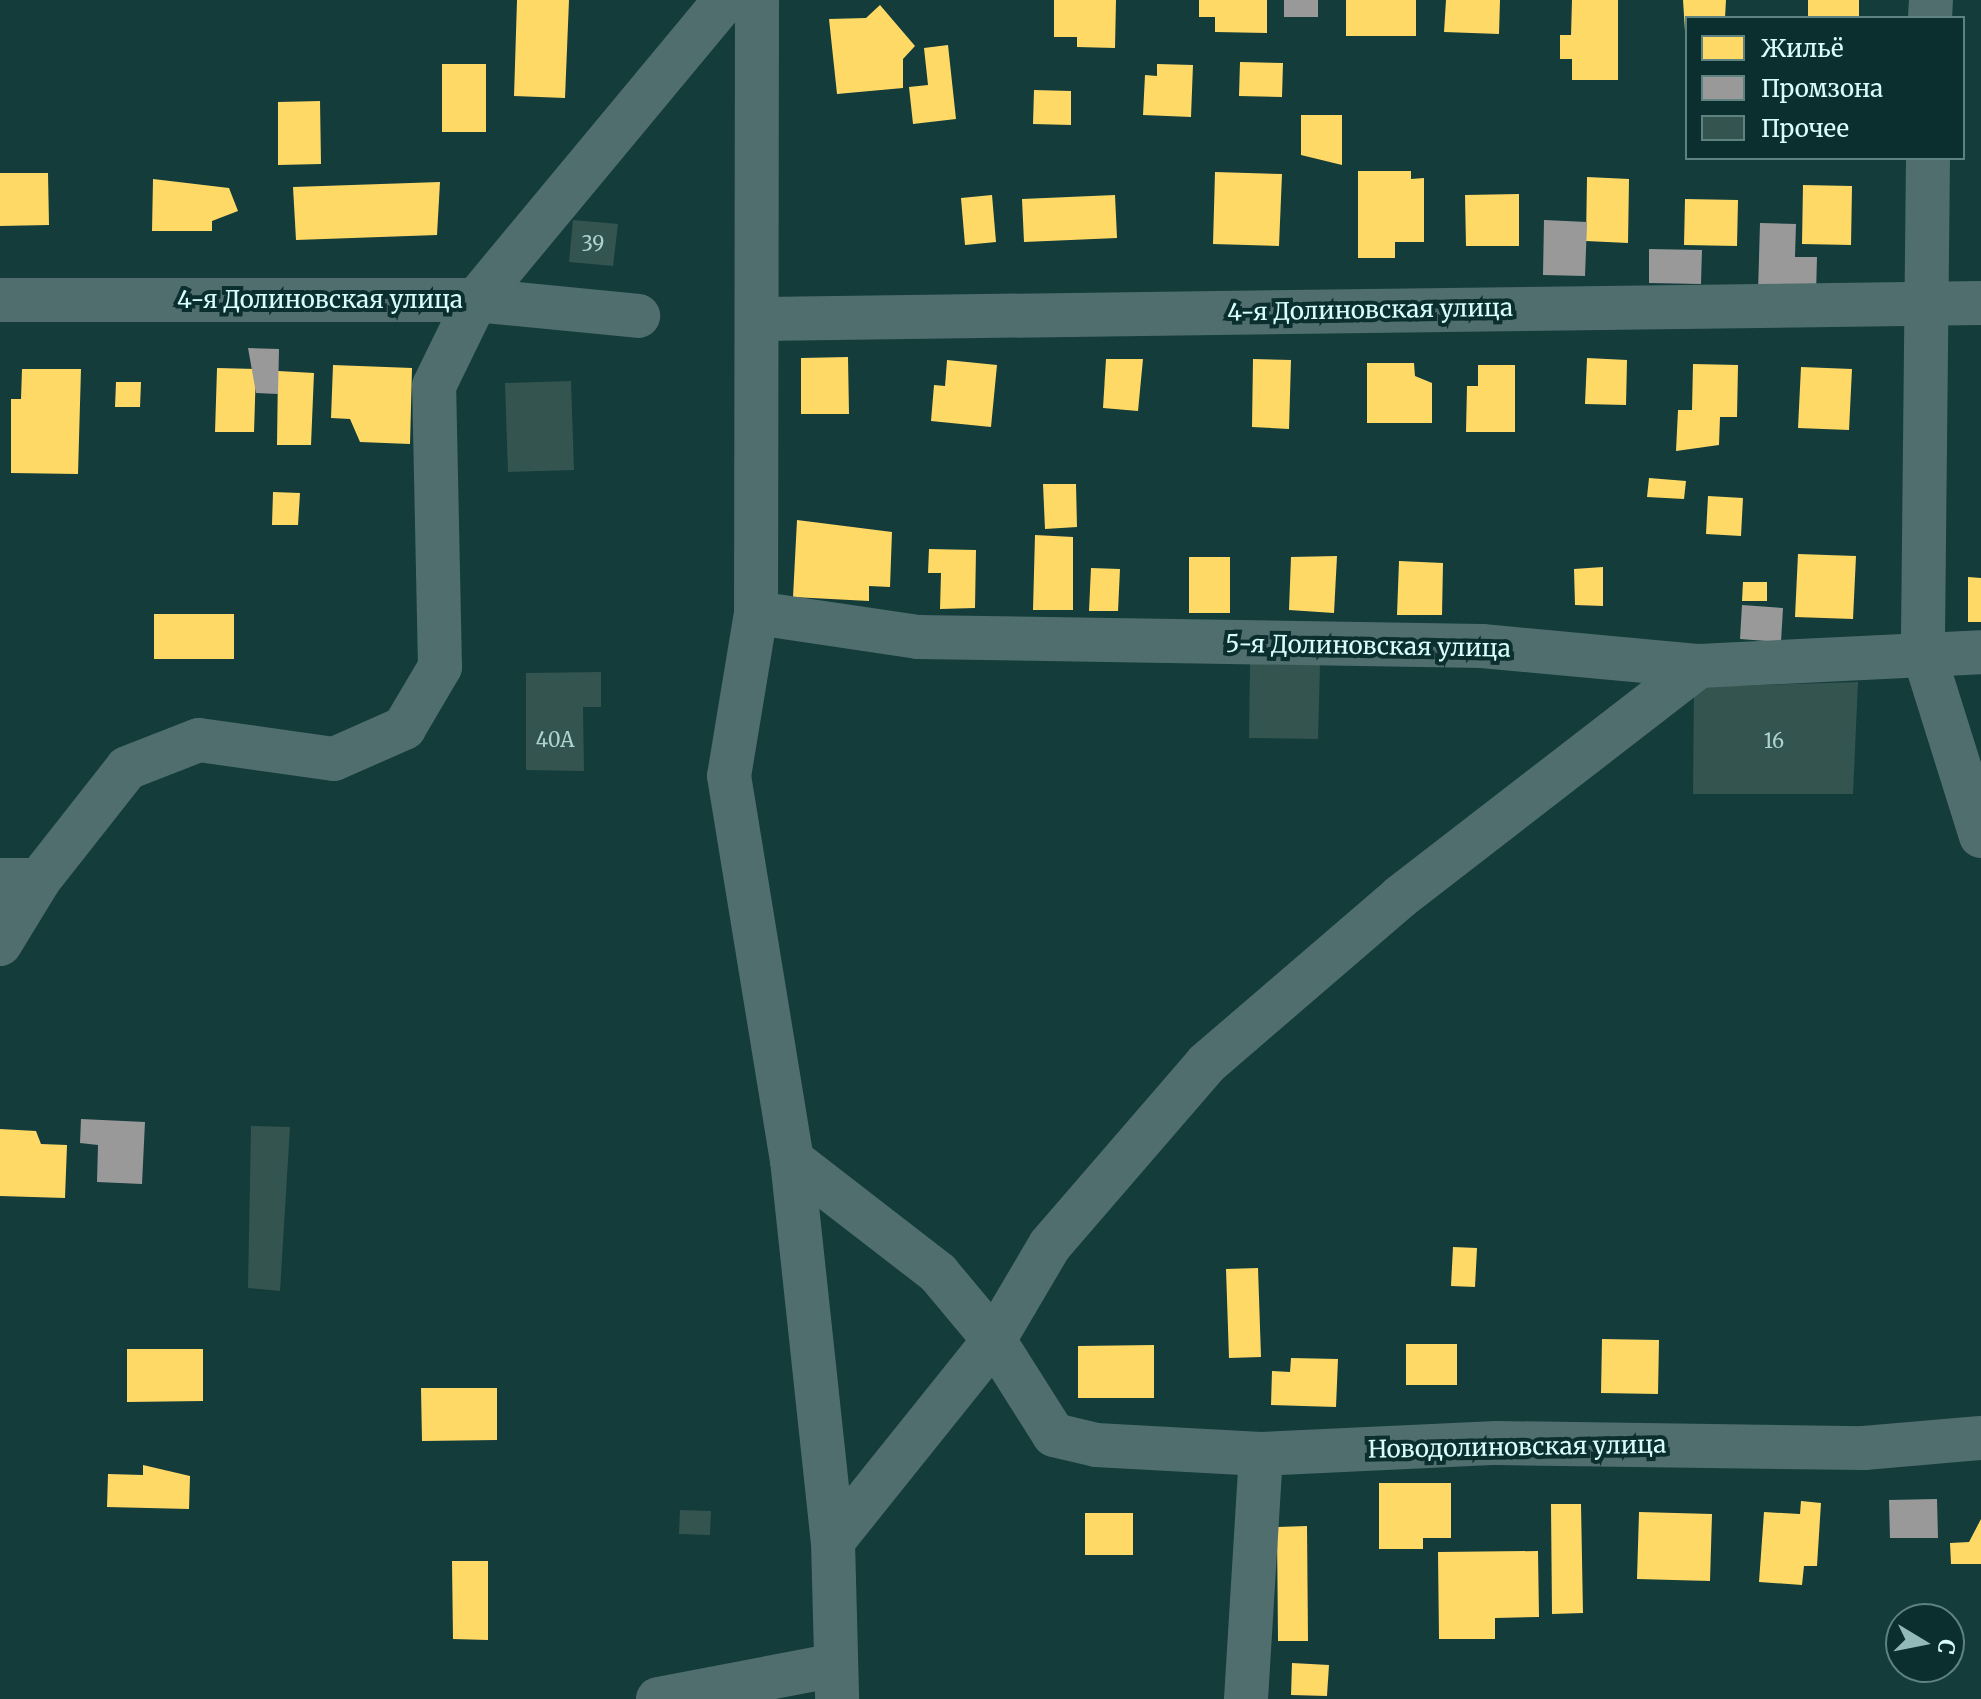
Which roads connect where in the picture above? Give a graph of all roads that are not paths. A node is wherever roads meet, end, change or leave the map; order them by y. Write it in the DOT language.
graph roads {
  1 [pos="725,0"];
  2 [pos="757,0"];
  3 [pos="1928,160"];
  4 [pos="0,300"];
  5 [pos="476,300"];
  6 [pos="1927,303"];
  7 [pos="1981,303"];
  8 [pos="638,316"];
  9 [pos="759,319"];
  10 [pos="756,613"];
  11 [pos="1923,651"];
  12 [pos="1981,652"];
  13 [pos="1699,666"];
  14 [pos="1973,789"];
  15 [pos="1981,836"];
  16 [pos="20,880"];
  17 [pos="0,944"];
  18 [pos="792,1160"];
  19 [pos="994,1340"];
  20 [pos="1981,1438"];
  21 [pos="1261,1454"];
  22 [pos="833,1541"];
  23 [pos="836,1682"];
  24 [pos="658,1699"];
  25 [pos="1246,1699"];
  1 -- 5 [label="street"];
  2 -- 9 [label="street"];
  3 -- 6 [label="street"];
  4 -- 5 [label="street, 4-я Долиновская улица"];
  5 -- 8 [label="street, 4-я Долиновская улица"];
  5 -- 16 [label="street"];
  6 -- 7 [label="street, 4-я Долиновская улица"];
  6 -- 9 [label="street, 4-я Долиновская улица"];
  6 -- 11 [label="street"];
  9 -- 10 [label="street"];
  10 -- 13 [label="street, 5-я Долиновская улица"];
  10 -- 18 [label="street"];
  11 -- 12 [label="street, 5-я Долиновская улица"];
  11 -- 13 [label="street, 5-я Долиновская улица"];
  11 -- 14 [label="street"];
  13 -- 19 [label="street"];
  14 -- 15 [label="street"];
  16 -- 17 [label="street"];
  18 -- 19 [label="street"];
  18 -- 22 [label="street"];
  19 -- 21 [label="street, Новодолиновская улица"];
  19 -- 22 [label="street"];
  20 -- 21 [label="street, Новодолиновская улица"];
  21 -- 25 [label="street"];
  22 -- 23 [label="street"];
  23 -- 24 [label="street"];
}
